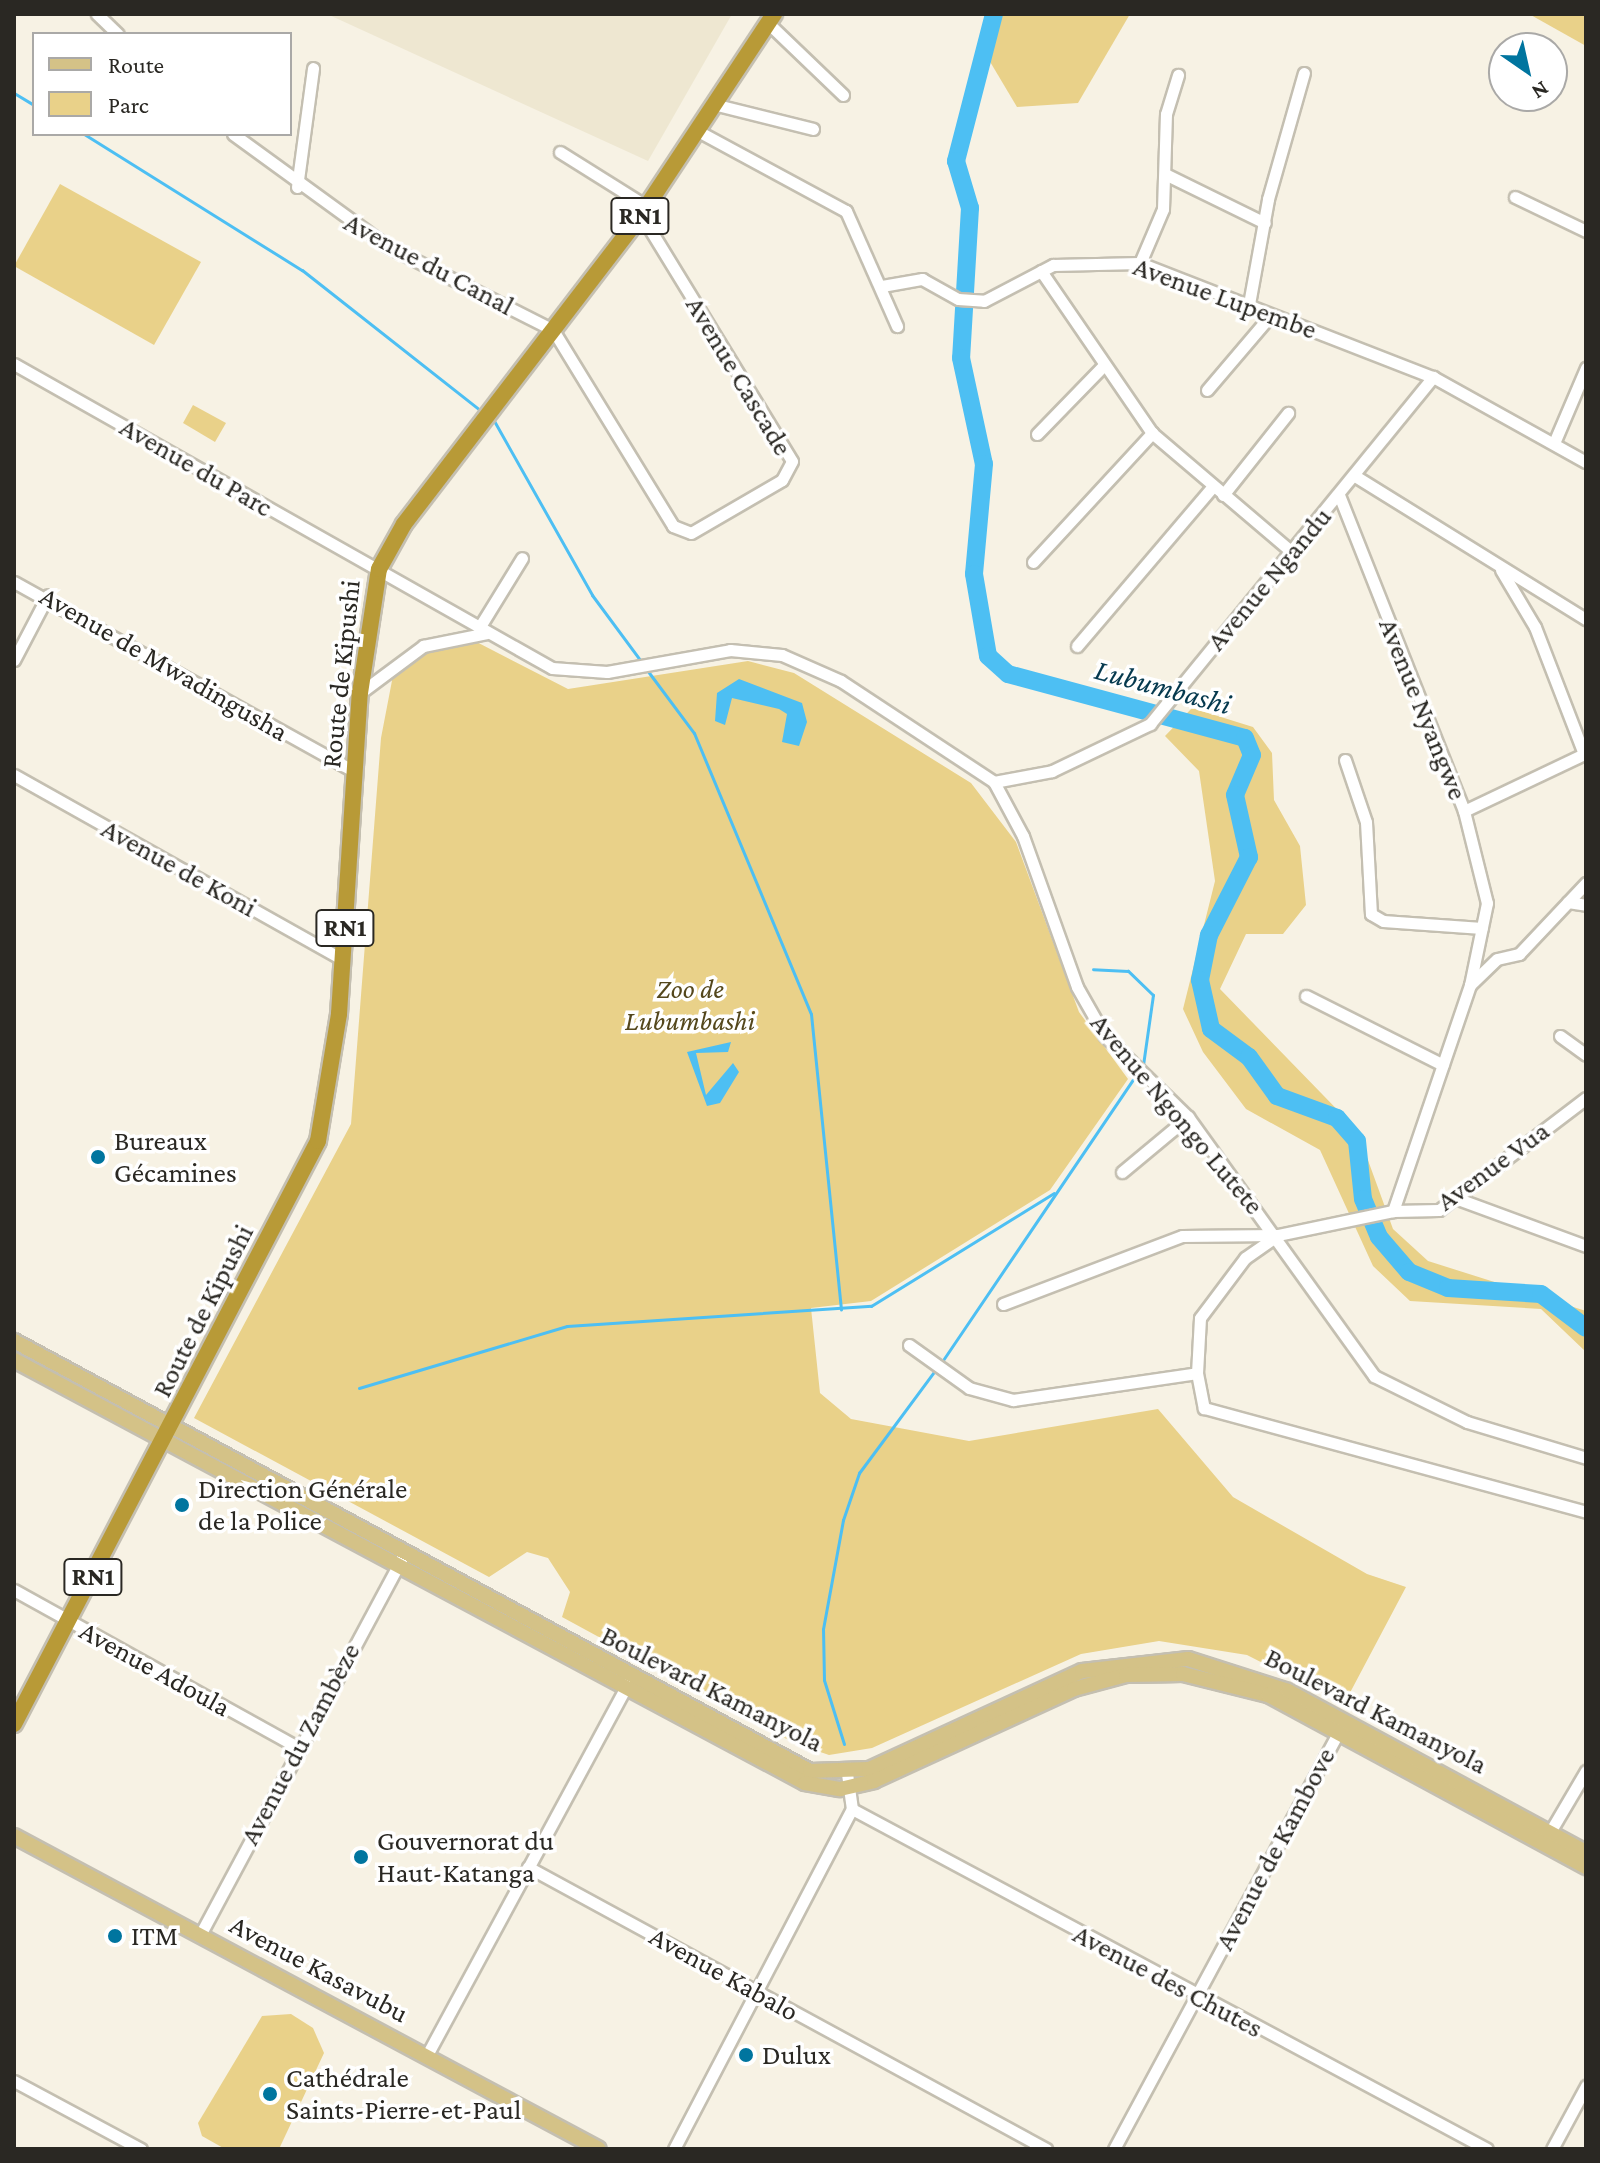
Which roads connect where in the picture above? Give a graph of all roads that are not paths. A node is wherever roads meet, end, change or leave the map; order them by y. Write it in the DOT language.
graph roads {
  1 [pos="97,14"];
  2 [pos="771,18"];
  3 [pos="116,32"];
  4 [pos="313,68"];
  5 [pos="1304,73"];
  6 [pos="1178,75"];
  7 [pos="843,95"];
  8 [pos="713,104"];
  9 [pos="813,129"];
  10 [pos="696,130"];
  11 [pos="235,136"];
  12 [pos="560,152"];
  13 [pos="1165,174"];
  14 [pos="297,187"];
  15 [pos="1515,197"];
  16 [pos="644,210"];
  17 [pos="1265,223"];
  18 [pos="1586,231"];
  19 [pos="1140,263"];
  20 [pos="1041,271"];
  21 [pos="882,286"];
  22 [pos="1249,304"];
  23 [pos="1270,316"];
  24 [pos="897,326"];
  25 [pos="553,330"];
  26 [pos="14,364"];
  27 [pos="1104,365"];
  28 [pos="1586,368"];
  29 [pos="1433,377"];
  30 [pos="1207,390"];
  31 [pos="1288,413"];
  32 [pos="1152,433"];
  33 [pos="1037,434"];
  34 [pos="1554,443"];
  35 [pos="1586,462"];
  36 [pos="1355,476"];
  37 [pos="1213,486"];
  38 [pos="1223,495"];
  39 [pos="1339,495"];
  40 [pos="1293,553"];
  41 [pos="522,558"];
  42 [pos="1033,562"];
  43 [pos="1498,566"];
  44 [pos="379,569"];
  45 [pos="14,582"];
  46 [pos="48,595"];
  47 [pos="1586,619"];
  48 [pos="483,630"];
  49 [pos="1077,646"];
  50 [pos="14,660"];
  51 [pos="360,693"];
  52 [pos="1585,754"];
  53 [pos="1345,760"];
  54 [pos="356,772"];
  55 [pos="14,775"];
  56 [pos="994,782"];
  57 [pos="1464,811"];
  58 [pos="1586,883"];
  59 [pos="1568,902"];
  60 [pos="1586,905"];
  61 [pos="1482,928"];
  62 [pos="343,960"];
  63 [pos="1470,985"];
  64 [pos="1306,996"];
  65 [pos="1560,1036"];
  66 [pos="1586,1055"];
  67 [pos="1443,1065"];
  68 [pos="1586,1098"];
  69 [pos="1188,1117"];
  70 [pos="1122,1172"];
  71 [pos="1458,1199"];
  72 [pos="1391,1212"];
  73 [pos="1586,1233"];
  74 [pos="1278,1235"];
  75 [pos="1580,1244"];
  76 [pos="1003,1304"];
  77 [pos="14,1341"];
  78 [pos="909,1345"];
  79 [pos="14,1360"];
  80 [pos="1197,1373"];
  81 [pos="168,1435"];
  82 [pos="1586,1458"];
  83 [pos="1586,1512"];
  84 [pos="400,1560"];
  85 [pos="14,1590"];
  86 [pos="70,1621"];
  87 [pos="628,1683"];
  88 [pos="14,1724"];
  89 [pos="1342,1725"];
  90 [pos="297,1747"];
  91 [pos="1586,1771"];
  92 [pos="848,1781"];
  93 [pos="852,1809"];
  94 [pos="1550,1832"];
  95 [pos="14,1836"];
  96 [pos="1586,1852"];
  97 [pos="528,1867"];
  98 [pos="1586,1867"];
  99 [pos="200,1935"];
  100 [pos="760,1994"];
  101 [pos="1195,1996"];
  102 [pos="427,2055"];
  103 [pos="14,2081"];
  104 [pos="1586,2086"];
  105 [pos="141,2149"];
  106 [pos="599,2149"];
  107 [pos="674,2149"];
  108 [pos="1046,2149"];
  109 [pos="1114,2149"];
  110 [pos="1487,2149"];
  111 [pos="1552,2149"];
  1 -- 3 [label="street"];
  2 -- 7 [label="street"];
  2 -- 8 [label="highway, Route de Kipushi / RN1"];
  4 -- 14 [label="street"];
  5 -- 17 [label="street"];
  6 -- 13 [label="street"];
  8 -- 9 [label="street"];
  8 -- 10 [label="highway, Route de Kipushi / RN1"];
  10 -- 16 [label="highway, Route de Kipushi / RN1"];
  10 -- 21 [label="street"];
  11 -- 14 [label="street, Avenue du Canal"];
  12 -- 16 [label="street"];
  13 -- 17 [label="street"];
  13 -- 19 [label="street"];
  14 -- 25 [label="street, Avenue du Canal"];
  15 -- 18 [label="street"];
  16 -- 25 [label="highway, Route de Kipushi / RN1"];
  16 -- 25 [label="street, Avenue Cascade"];
  17 -- 22 [label="street"];
  19 -- 20 [label="street, Avenue Lupembe"];
  19 -- 22 [label="street, Avenue Lupembe"];
  20 -- 21 [label="street, Avenue Lupembe"];
  20 -- 27 [label="street"];
  21 -- 24 [label="street"];
  22 -- 23 [label="street, Avenue Lupembe"];
  23 -- 29 [label="street, Avenue Lupembe"];
  23 -- 30 [label="street"];
  25 -- 44 [label="highway, Route de Kipushi / RN1"];
  26 -- 44 [label="street, Avenue du Parc"];
  27 -- 32 [label="street"];
  27 -- 33 [label="street"];
  28 -- 34 [label="street"];
  29 -- 34 [label="street, Avenue Lupembe"];
  29 -- 36 [label="street, Avenue Ngandu"];
  31 -- 38 [label="street"];
  32 -- 37 [label="street"];
  32 -- 42 [label="street"];
  34 -- 35 [label="street, Avenue Lupembe"];
  36 -- 39 [label="street, Avenue Ngandu"];
  36 -- 43 [label="street"];
  37 -- 38 [label="street"];
  37 -- 49 [label="street"];
  38 -- 40 [label="street"];
  39 -- 40 [label="street, Avenue Ngandu"];
  39 -- 57 [label="street, Avenue Nyangwe"];
  40 -- 56 [label="street, Avenue Ngandu"];
  41 -- 48 [label="street"];
  43 -- 47 [label="street"];
  43 -- 52 [label="street"];
  44 -- 48 [label="street, Avenue du Parc"];
  44 -- 51 [label="highway, Route de Kipushi / RN1"];
  45 -- 46 [label="street, Avenue de Mwadingusha"];
  46 -- 50 [label="street"];
  46 -- 54 [label="street, Avenue de Mwadingusha"];
  48 -- 51 [label="street"];
  48 -- 56 [label="street, Avenue Ngongo Lutete"];
  51 -- 54 [label="highway, Route de Kipushi / RN1"];
  52 -- 57 [label="street"];
  53 -- 61 [label="street"];
  54 -- 62 [label="highway, Route de Kipushi / RN1"];
  55 -- 62 [label="street, Avenue de Koni"];
  56 -- 69 [label="street, Avenue Ngongo Lutete"];
  57 -- 61 [label="street, Avenue Nyangwe"];
  58 -- 59 [label="street"];
  59 -- 60 [label="street"];
  59 -- 63 [label="street"];
  61 -- 63 [label="street, Avenue Nyangwe"];
  62 -- 81 [label="highway, Route de Kipushi / RN1"];
  63 -- 67 [label="street, Avenue Nyangwe"];
  64 -- 67 [label="street"];
  65 -- 66 [label="street"];
  67 -- 72 [label="street, Avenue Nyangwe"];
  68 -- 71 [label="street, Avenue Vua"];
  69 -- 70 [label="street"];
  69 -- 74 [label="street, Avenue Ngongo Lutete"];
  71 -- 72 [label="street, Avenue Vua"];
  71 -- 75 [label="street"];
  72 -- 74 [label="street, Avenue Vua"];
  73 -- 75 [label="street"];
  74 -- 76 [label="street"];
  74 -- 80 [label="street"];
  74 -- 82 [label="street, Avenue Ngongo Lutete"];
  77 -- 81 [label="main road, Boulevard Kamanyola"];
  78 -- 80 [label="street"];
  79 -- 81 [label="main road, Boulevard Kamanyola"];
  80 -- 83 [label="street"];
  81 -- 84 [label="main road, Boulevard Kamanyola"];
  81 -- 86 [label="highway, RN1"];
  84 -- 87 [label="main road, Boulevard Kamanyola"];
  84 -- 90 [label="street, Avenue du Zambèze"];
  85 -- 86 [label="street, Avenue Adoula"];
  86 -- 88 [label="highway, RN1"];
  86 -- 90 [label="street, Avenue Adoula"];
  87 -- 92 [label="main road, Boulevard Kamanyola"];
  87 -- 97 [label="street"];
  89 -- 92 [label="main road, Boulevard Kamanyola"];
  89 -- 94 [label="main road, Boulevard Kamanyola"];
  89 -- 98 [label="main road, Boulevard Kamanyola"];
  89 -- 101 [label="street, Avenue de Kambove"];
  90 -- 99 [label="street, Avenue du Zambèze"];
  91 -- 94 [label="street"];
  92 -- 93 [label="street"];
  93 -- 100 [label="street"];
  93 -- 101 [label="street, Avenue des Chutes"];
  94 -- 96 [label="main road, Boulevard Kamanyola"];
  95 -- 99 [label="main road, Avenue Kasavubu"];
  97 -- 100 [label="street, Avenue Kabalo"];
  97 -- 102 [label="street"];
  99 -- 102 [label="main road, Avenue Kasavubu"];
  100 -- 107 [label="street"];
  100 -- 108 [label="street, Avenue Kabalo"];
  101 -- 109 [label="street, Avenue de Kambove"];
  101 -- 110 [label="street, Avenue des Chutes"];
  102 -- 106 [label="main road, Avenue Kasavubu"];
  103 -- 105 [label="street"];
  104 -- 111 [label="street"];
}
